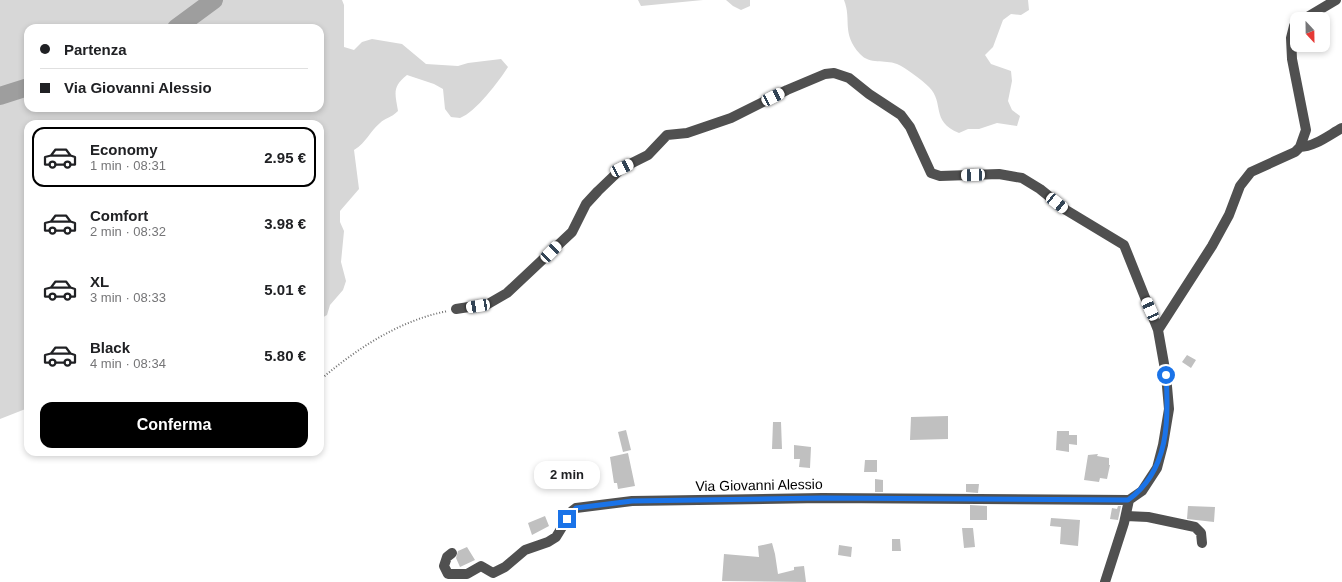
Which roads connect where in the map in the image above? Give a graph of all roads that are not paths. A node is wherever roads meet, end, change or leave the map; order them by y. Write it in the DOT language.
graph roads {
  1 [pos="1336,0"];
  2 [pos="1316,12"];
  3 [pos="1292,52"];
  4 [pos="1342,128"];
  5 [pos="1300,147"];
  6 [pos="456,309"];
  7 [pos="1158,330"];
  8 [pos="1128,500"];
  9 [pos="1126,516"];
  10 [pos="1202,544"];
  11 [pos="452,553"];
  12 [pos="1105,582"];
  1 -- 2 [label="street"];
  3 -- 5 [label="street"];
  4 -- 5 [label="street"];
  5 -- 7 [label="street"];
  6 -- 7 [label="street"];
  7 -- 8 [label="street"];
  8 -- 9 [label="street"];
  8 -- 11 [label="street, Via Giovanni Alessio"];
  9 -- 10 [label="street"];
  9 -- 12 [label="street"];
}
